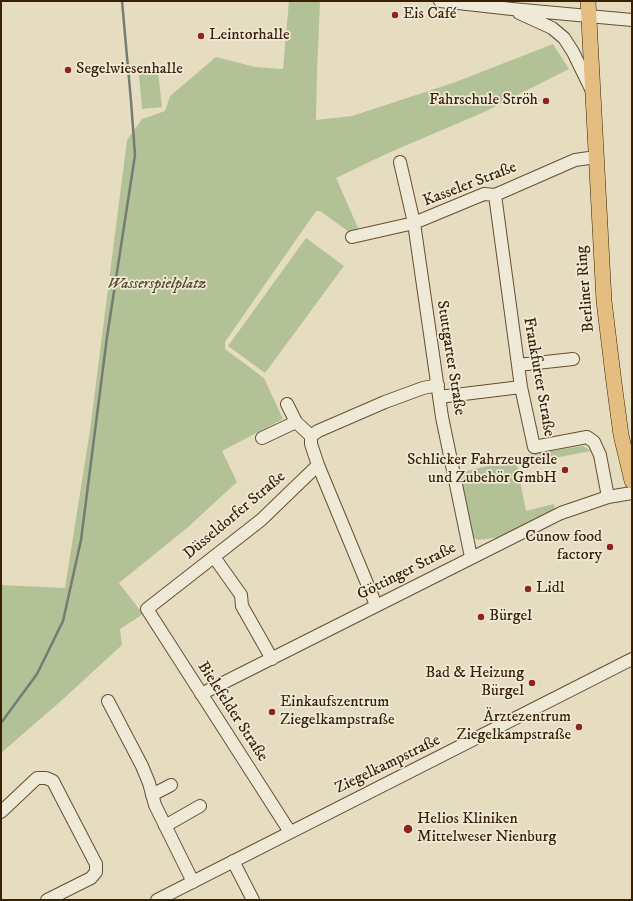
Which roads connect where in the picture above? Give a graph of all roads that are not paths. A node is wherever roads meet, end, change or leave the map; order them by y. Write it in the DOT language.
graph roads {
  1 [pos="440,1"];
  2 [pos="589,8"];
  3 [pos="512,10"];
  4 [pos="632,20"];
  5 [pos="593,92"];
  6 [pos="596,157"];
  7 [pos="400,162"];
  8 [pos="494,195"];
  9 [pos="414,223"];
  10 [pos="352,237"];
  11 [pos="573,359"];
  12 [pos="518,365"];
  13 [pos="438,385"];
  14 [pos="521,387"];
  15 [pos="439,397"];
  16 [pos="287,404"];
  17 [pos="296,422"];
  18 [pos="311,436"];
  19 [pos="262,438"];
  20 [pos="318,465"];
  21 [pos="632,481"];
  22 [pos="632,493"];
  23 [pos="608,497"];
  24 [pos="214,556"];
  25 [pos="471,558"];
  26 [pos="376,605"];
  27 [pos="147,609"];
  28 [pos="272,659"];
  29 [pos="632,659"];
  30 [pos="201,694"];
  31 [pos="108,701"];
  32 [pos="170,785"];
  33 [pos="152,795"];
  34 [pos="200,806"];
  35 [pos="1,812"];
  36 [pos="165,826"];
  37 [pos="290,832"];
  38 [pos="233,861"];
  39 [pos="193,882"];
  40 [pos="47,900"];
  41 [pos="158,900"];
  42 [pos="253,900"];
  1 -- 3 [label="street"];
  2 -- 3 [label="street"];
  2 -- 4 [label="street"];
  2 -- 5 [label="main road, Berliner Ring"];
  3 -- 5 [label="street, Berliner Ring"];
  5 -- 6 [label="main road, Berliner Ring"];
  6 -- 8 [label="street, Kasseler Straße"];
  6 -- 21 [label="main road, Berliner Ring"];
  7 -- 9 [label="street, Stuttgarter Straße"];
  8 -- 9 [label="street, Kasseler Straße"];
  8 -- 12 [label="street, Frankfurter Straße"];
  9 -- 10 [label="street, Kasseler Straße"];
  9 -- 13 [label="street, Stuttgarter Straße"];
  11 -- 12 [label="street"];
  12 -- 14 [label="street, Frankfurter Straße"];
  13 -- 15 [label="street, Stuttgarter Straße"];
  13 -- 18 [label="street"];
  14 -- 15 [label="street"];
  14 -- 23 [label="street, Frankfurter Straße"];
  15 -- 25 [label="street, Stuttgarter Straße"];
  16 -- 17 [label="street"];
  17 -- 18 [label="street"];
  17 -- 19 [label="street"];
  18 -- 20 [label="street"];
  20 -- 24 [label="street, Düsseldorfer Straße"];
  20 -- 26 [label="street"];
  22 -- 23 [label="street, Göttinger Straße"];
  23 -- 25 [label="street, Göttinger Straße"];
  24 -- 27 [label="street, Düsseldorfer Straße"];
  24 -- 28 [label="street"];
  25 -- 26 [label="street, Göttinger Straße"];
  26 -- 28 [label="street, Göttinger Straße"];
  27 -- 30 [label="street, Bielefelder Straße"];
  28 -- 30 [label="street, Göttinger Straße"];
  29 -- 37 [label="street, Ziegelkampstraße"];
  30 -- 37 [label="street, Bielefelder Straße"];
  31 -- 33 [label="street"];
  32 -- 33 [label="street"];
  33 -- 36 [label="street"];
  34 -- 36 [label="street"];
  35 -- 40 [label="street"];
  36 -- 39 [label="street"];
  37 -- 38 [label="street, Ziegelkampstraße"];
  38 -- 39 [label="street, Ziegelkampstraße"];
  38 -- 42 [label="street"];
  39 -- 41 [label="street, Ziegelkampstraße"];
}
